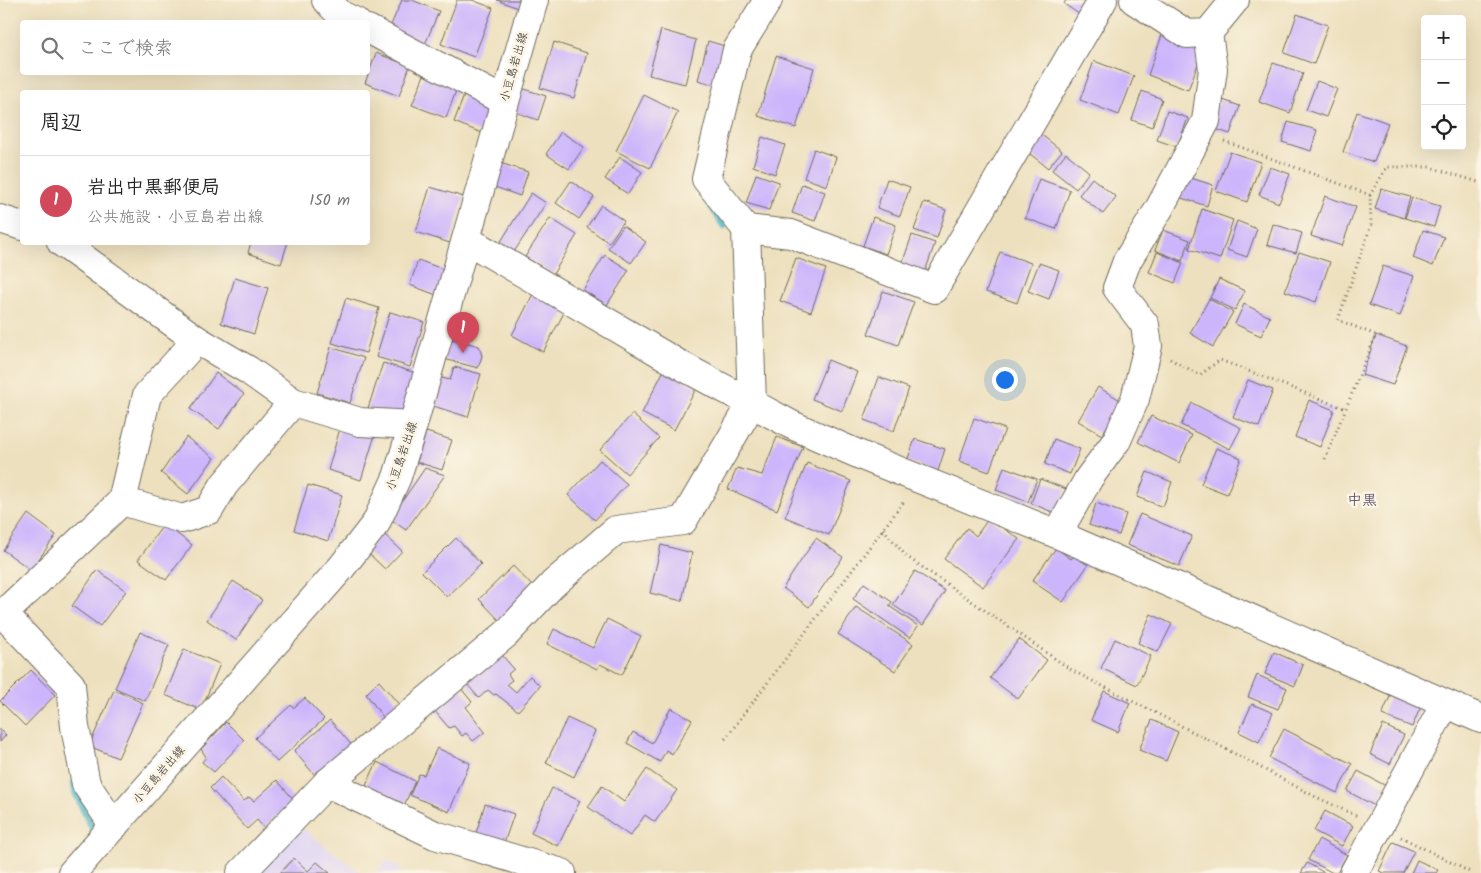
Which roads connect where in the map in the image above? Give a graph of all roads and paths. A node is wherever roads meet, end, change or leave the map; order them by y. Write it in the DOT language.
graph roads {
  1 [pos="326,0"];
  2 [pos="534,0"];
  3 [pos="768,0"];
  4 [pos="1103,0"];
  5 [pos="1134,0"];
  6 [pos="1235,0"];
  7 [pos="352,20"];
  8 [pos="370,30"];
  9 [pos="1208,33"];
  10 [pos="504,101"];
  11 [pos="1200,132"];
  12 [pos="1481,183"];
  13 [pos="1370,195"];
  14 [pos="0,219"];
  15 [pos="20,225"];
  16 [pos="746,229"];
  17 [pos="467,240"];
  18 [pos="65,245"];
  19 [pos="197,340"];
  20 [pos="1148,346"];
  21 [pos="293,402"];
  22 [pos="752,402"];
  23 [pos="1346,409"];
  24 [pos="413,425"];
  25 [pos="1326,459"];
  26 [pos="920,479"];
  27 [pos="122,501"];
  28 [pos="883,529"];
  29 [pos="1057,534"];
  30 [pos="1445,704"];
  31 [pos="1481,719"];
  32 [pos="726,739"];
  33 [pos="326,783"];
  34 [pos="114,826"];
  35 [pos="1379,826"];
  36 [pos="72,873"];
  37 [pos="241,873"];
  38 [pos="562,873"];
  39 [pos="1354,873"];
  40 [pos="1472,873"];
  1 -- 7 [label="street"];
  2 -- 10 [label="street, 小豆島岩出線"];
  3 -- 16 [label="street"];
  4 -- 16 [label="street"];
  5 -- 9 [label="street"];
  6 -- 9 [label="street"];
  8 -- 10 [label="street"];
  9 -- 11 [label="street"];
  10 -- 17 [label="street, 小豆島岩出線"];
  11 -- 13 [label="path"];
  11 -- 20 [label="street"];
  12 -- 13 [label="path"];
  13 -- 23 [label="path"];
  14 -- 15 [label="street"];
  16 -- 22 [label="street"];
  17 -- 22 [label="street"];
  17 -- 24 [label="street, 小豆島岩出線"];
  18 -- 19 [label="street"];
  19 -- 21 [label="street"];
  19 -- 27 [label="street"];
  20 -- 23 [label="path"];
  20 -- 29 [label="street"];
  21 -- 24 [label="street"];
  21 -- 27 [label="street"];
  22 -- 26 [label="street"];
  22 -- 33 [label="street"];
  23 -- 25 [label="path"];
  24 -- 34 [label="street, 小豆島岩出線"];
  26 -- 28 [label="path"];
  26 -- 29 [label="street"];
  27 -- 34 [label="street"];
  28 -- 32 [label="path"];
  28 -- 35 [label="path"];
  29 -- 30 [label="street"];
  30 -- 31 [label="street"];
  30 -- 35 [label="street"];
  33 -- 37 [label="street"];
  33 -- 38 [label="street"];
  34 -- 36 [label="street, 小豆島岩出線"];
  35 -- 39 [label="street"];
  35 -- 40 [label="path"];
}
